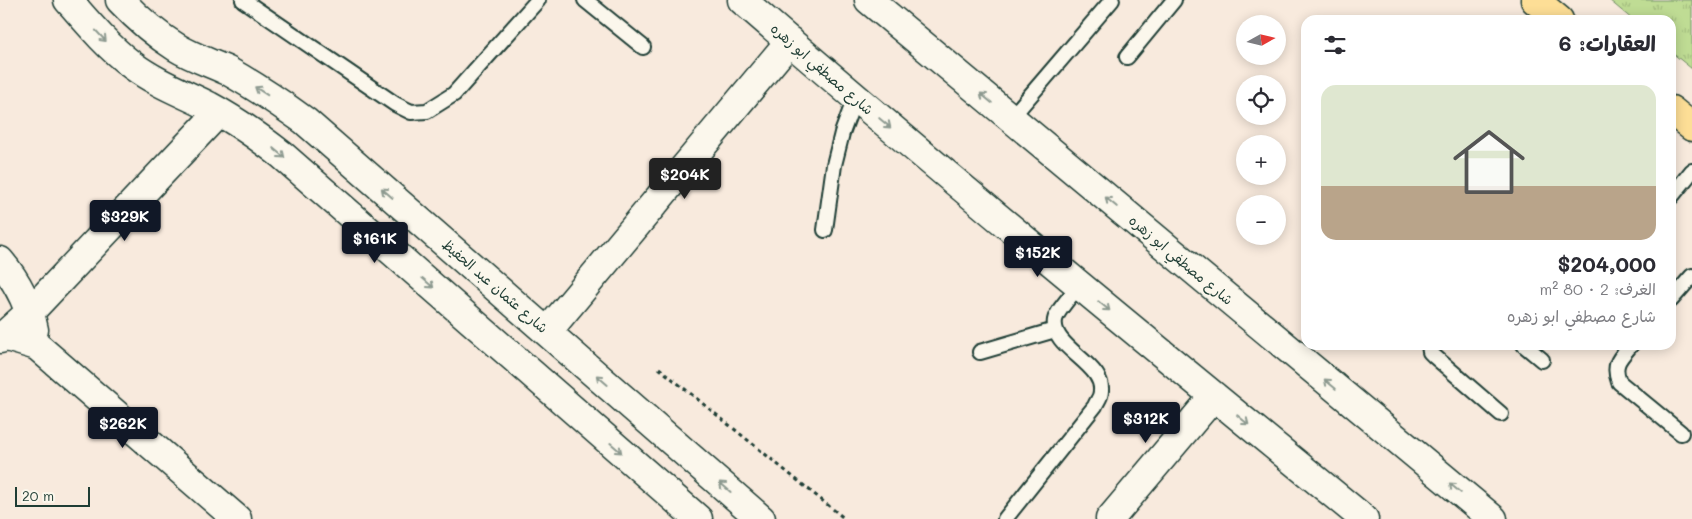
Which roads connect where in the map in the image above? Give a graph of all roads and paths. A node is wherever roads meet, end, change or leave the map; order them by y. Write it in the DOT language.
graph roads {
  1 [pos="68,0"];
  2 [pos="120,0"];
  3 [pos="243,0"];
  4 [pos="538,0"];
  5 [pos="584,0"];
  6 [pos="742,0"];
  7 [pos="869,0"];
  8 [pos="1112,0"];
  9 [pos="1174,0"];
  10 [pos="790,41"];
  11 [pos="643,47"];
  12 [pos="1127,57"];
  13 [pos="856,98"];
  14 [pos="219,112"];
  15 [pos="1676,114"];
  16 [pos="1010,118"];
  17 [pos="1692,127"];
  18 [pos="1692,171"];
  19 [pos="1676,191"];
  20 [pos="825,230"];
  21 [pos="0,261"];
  22 [pos="1692,276"];
  23 [pos="1079,285"];
  24 [pos="1676,294"];
  25 [pos="30,312"];
  26 [pos="1055,330"];
  27 [pos="547,332"];
  28 [pos="1,336"];
  29 [pos="36,346"];
  30 [pos="1430,350"];
  31 [pos="1530,350"];
  32 [pos="1627,350"];
  33 [pos="980,352"];
  34 [pos="1542,360"];
  35 [pos="659,368"];
  36 [pos="1214,396"];
  37 [pos="1501,414"];
  38 [pos="1681,433"];
  39 [pos="1359,517"];
  40 [pos="237,519"];
  41 [pos="698,519"];
  42 [pos="761,519"];
  43 [pos="845,519"];
  44 [pos="1005,519"];
  45 [pos="1110,519"];
  46 [pos="1493,519"];
  1 -- 14 [label="street, one-way"];
  27 -- 2 [label="street, شارع عثمان عبد الحفيظ, one-way"];
  3 -- 4 [label="lane"];
  5 -- 11 [label="lane"];
  6 -- 10 [label="street, شارع مصطفي ابو زهره"];
  16 -- 7 [label="street, شارع مصطفي ابو زهره, one-way"];
  8 -- 16 [label="lane"];
  9 -- 12 [label="lane"];
  10 -- 13 [label="street, شارع مصطفي ابو زهره"];
  10 -- 27 [label="street"];
  13 -- 20 [label="lane"];
  13 -- 23 [label="street, شارع مصطفي ابو زهره, one-way"];
  14 -- 25 [label="street"];
  14 -- 41 [label="street, one-way"];
  15 -- 17 [label="highway"];
  46 -- 16 [label="street, شارع مصطفي ابو زهره, one-way"];
  18 -- 19 [label="lane"];
  21 -- 25 [label="street"];
  22 -- 24 [label="lane"];
  23 -- 26 [label="lane"];
  23 -- 36 [label="street, شارع مصطفي ابو زهره, one-way"];
  25 -- 28 [label="street"];
  25 -- 29 [label="street"];
  26 -- 33 [label="lane"];
  26 -- 44 [label="lane"];
  42 -- 27 [label="street, شارع عثمان عبد الحفيظ, one-way"];
  28 -- 29 [label="street"];
  29 -- 40 [label="street"];
  30 -- 37 [label="lane"];
  31 -- 34 [label="lane"];
  32 -- 38 [label="lane"];
  35 -- 43 [label="path"];
  36 -- 39 [label="street, شارع مصطفي ابو زهره, one-way"];
  36 -- 45 [label="street"];
}
